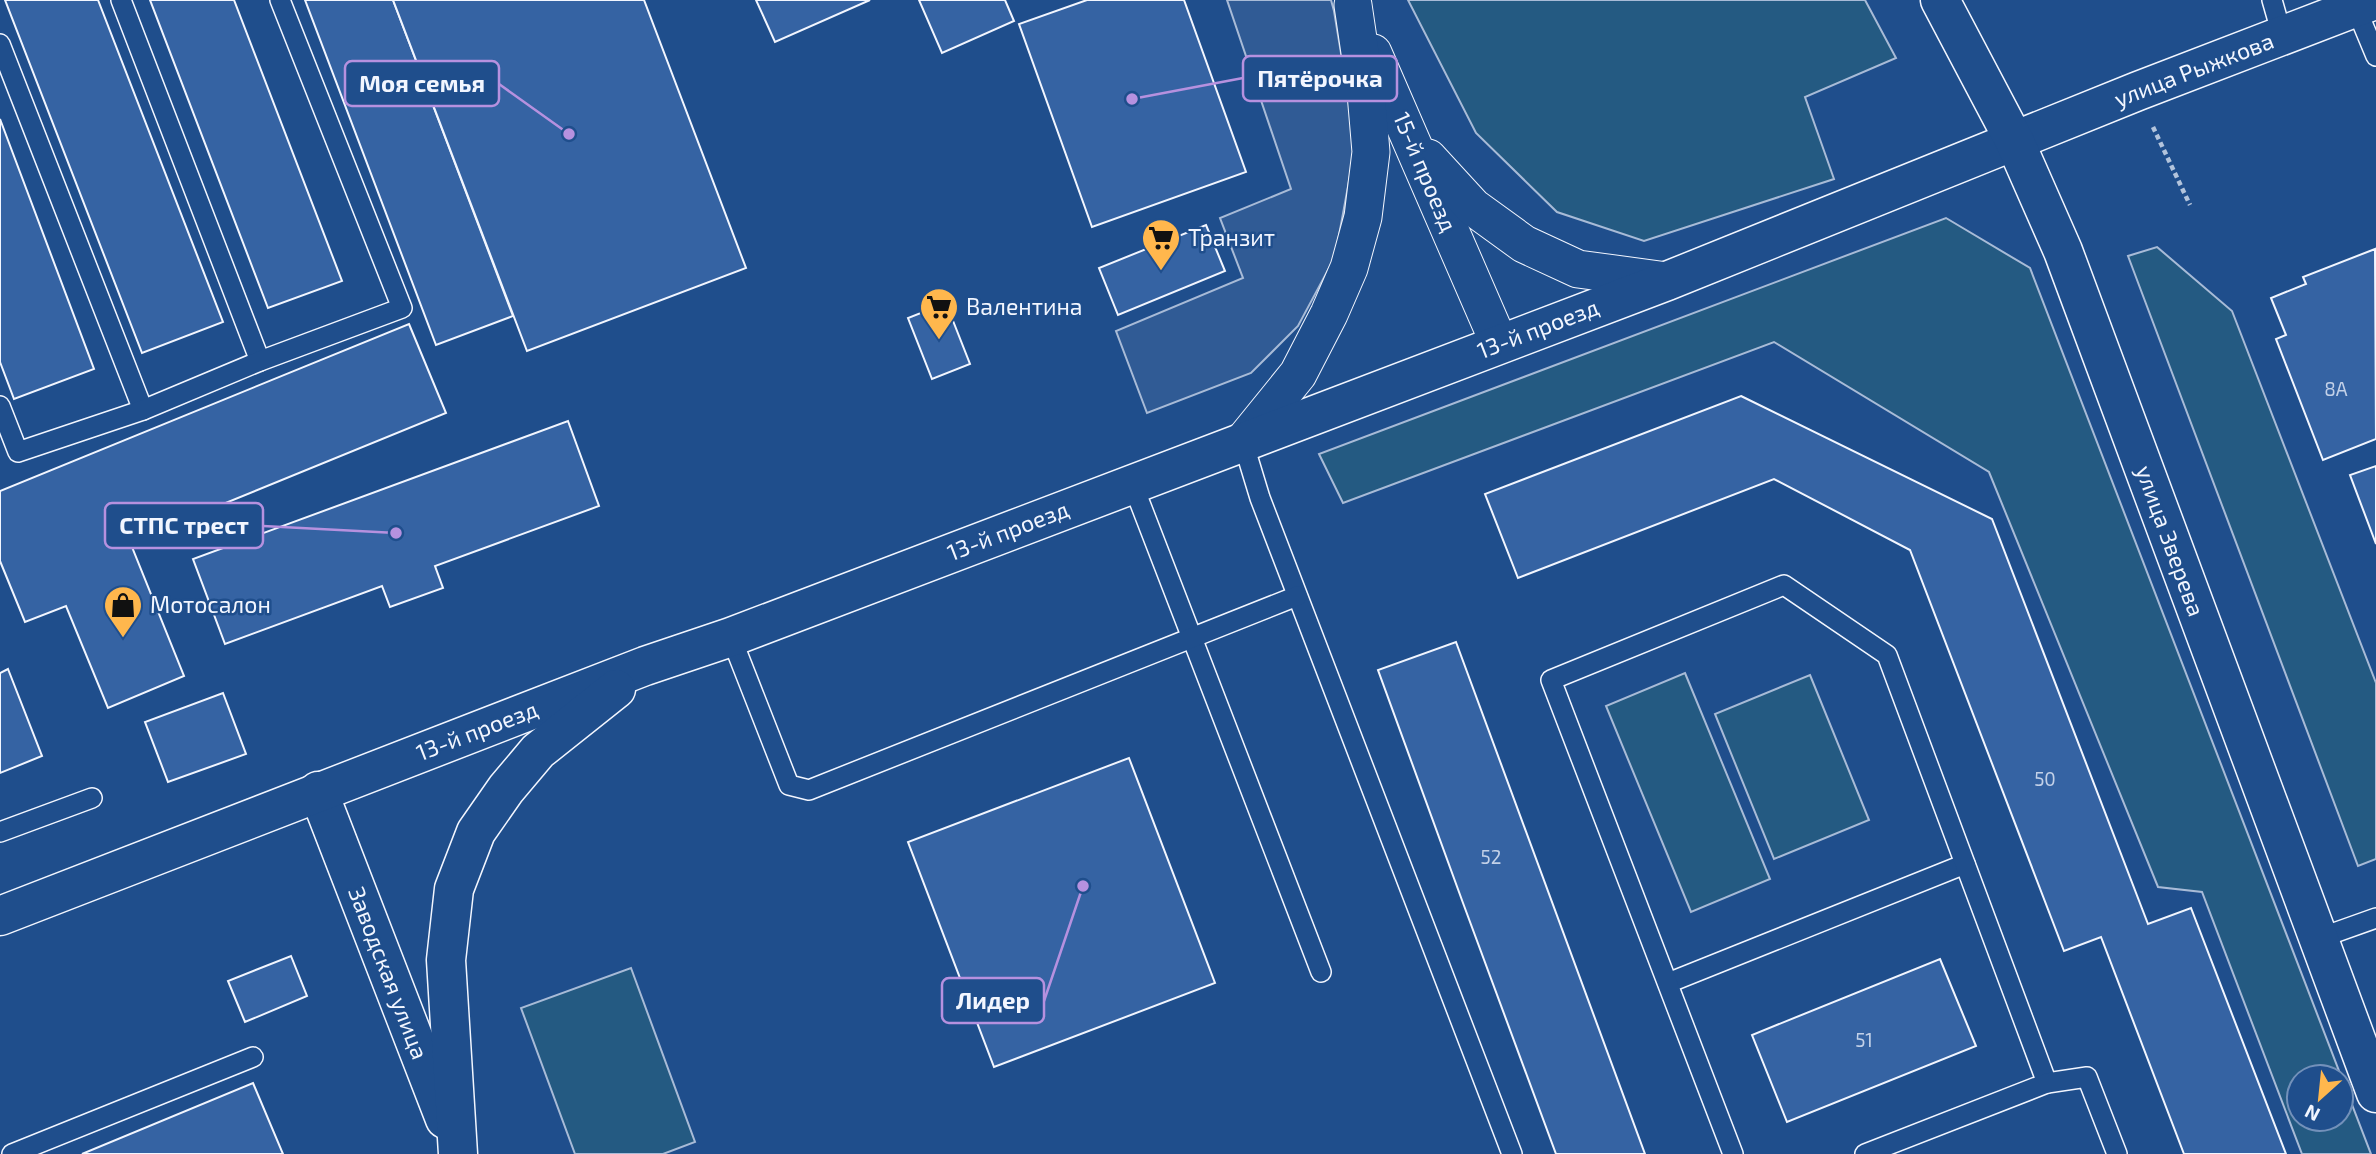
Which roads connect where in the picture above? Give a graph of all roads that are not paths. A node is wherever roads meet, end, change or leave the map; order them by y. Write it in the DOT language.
graph roads {
  1 [pos="121,0"];
  2 [pos="280,0"];
  3 [pos="1940,0"];
  4 [pos="1352,2"];
  5 [pos="2366,4"];
  6 [pos="2277,18"];
  7 [pos="0,44"];
  8 [pos="2376,56"];
  9 [pos="1410,139"];
  10 [pos="2014,142"];
  11 [pos="1667,281"];
  12 [pos="1499,343"];
  13 [pos="260,361"];
  14 [pos="0,406"];
  15 [pos="143,410"];
  16 [pos="1243,442"];
  17 [pos="1132,485"];
  18 [pos="1297,596"];
  19 [pos="731,637"];
  20 [pos="1191,638"];
  21 [pos="645,666"];
  22 [pos="318,791"];
  23 [pos="92,798"];
  24 [pos="0,832"];
  25 [pos="1965,864"];
  26 [pos="0,916"];
  27 [pos="2376,918"];
  28 [pos="2317,939"];
  29 [pos="1321,972"];
  30 [pos="1668,983"];
  31 [pos="253,1057"];
  32 [pos="2047,1083"];
  33 [pos="2376,1093"];
  34 [pos="12,1154"];
  35 [pos="458,1154"];
  36 [pos="1512,1154"];
  37 [pos="1733,1154"];
  38 [pos="1866,1154"];
  39 [pos="2117,1154"];
  1 -- 13 [label="lane"];
  2 -- 13 [label="lane"];
  3 -- 10 [label="street, улица Зверева"];
  4 -- 9 [label="street, 15-й проезд"];
  4 -- 16 [label="street"];
  5 -- 6 [label="street, улица Рыжкова"];
  5 -- 8 [label="lane"];
  6 -- 10 [label="street, улица Рыжкова"];
  7 -- 15 [label="lane"];
  9 -- 11 [label="street"];
  9 -- 12 [label="street, 15-й проезд"];
  10 -- 11 [label="street, 13-й проезд"];
  10 -- 28 [label="street, улица Зверева"];
  11 -- 12 [label="street, 13-й проезд"];
  12 -- 16 [label="street, 13-й проезд"];
  13 -- 15 [label="lane"];
  14 -- 15 [label="lane"];
  16 -- 17 [label="street, 13-й проезд"];
  16 -- 18 [label="lane"];
  17 -- 19 [label="street, 13-й проезд"];
  17 -- 20 [label="lane"];
  18 -- 20 [label="lane"];
  18 -- 36 [label="lane"];
  19 -- 20 [label="lane"];
  19 -- 21 [label="street, 13-й проезд"];
  20 -- 29 [label="lane"];
  21 -- 22 [label="street, 13-й проезд"];
  21 -- 35 [label="street"];
  22 -- 26 [label="street, 13-й проезд"];
  22 -- 35 [label="street, Заводская улица"];
  23 -- 24 [label="lane"];
  25 -- 30 [label="lane"];
  25 -- 30 [label="lane"];
  25 -- 32 [label="lane"];
  27 -- 28 [label="lane"];
  28 -- 33 [label="street, улица Зверева"];
  30 -- 37 [label="lane"];
  31 -- 34 [label="lane"];
  32 -- 38 [label="lane"];
  32 -- 39 [label="lane"];
}
